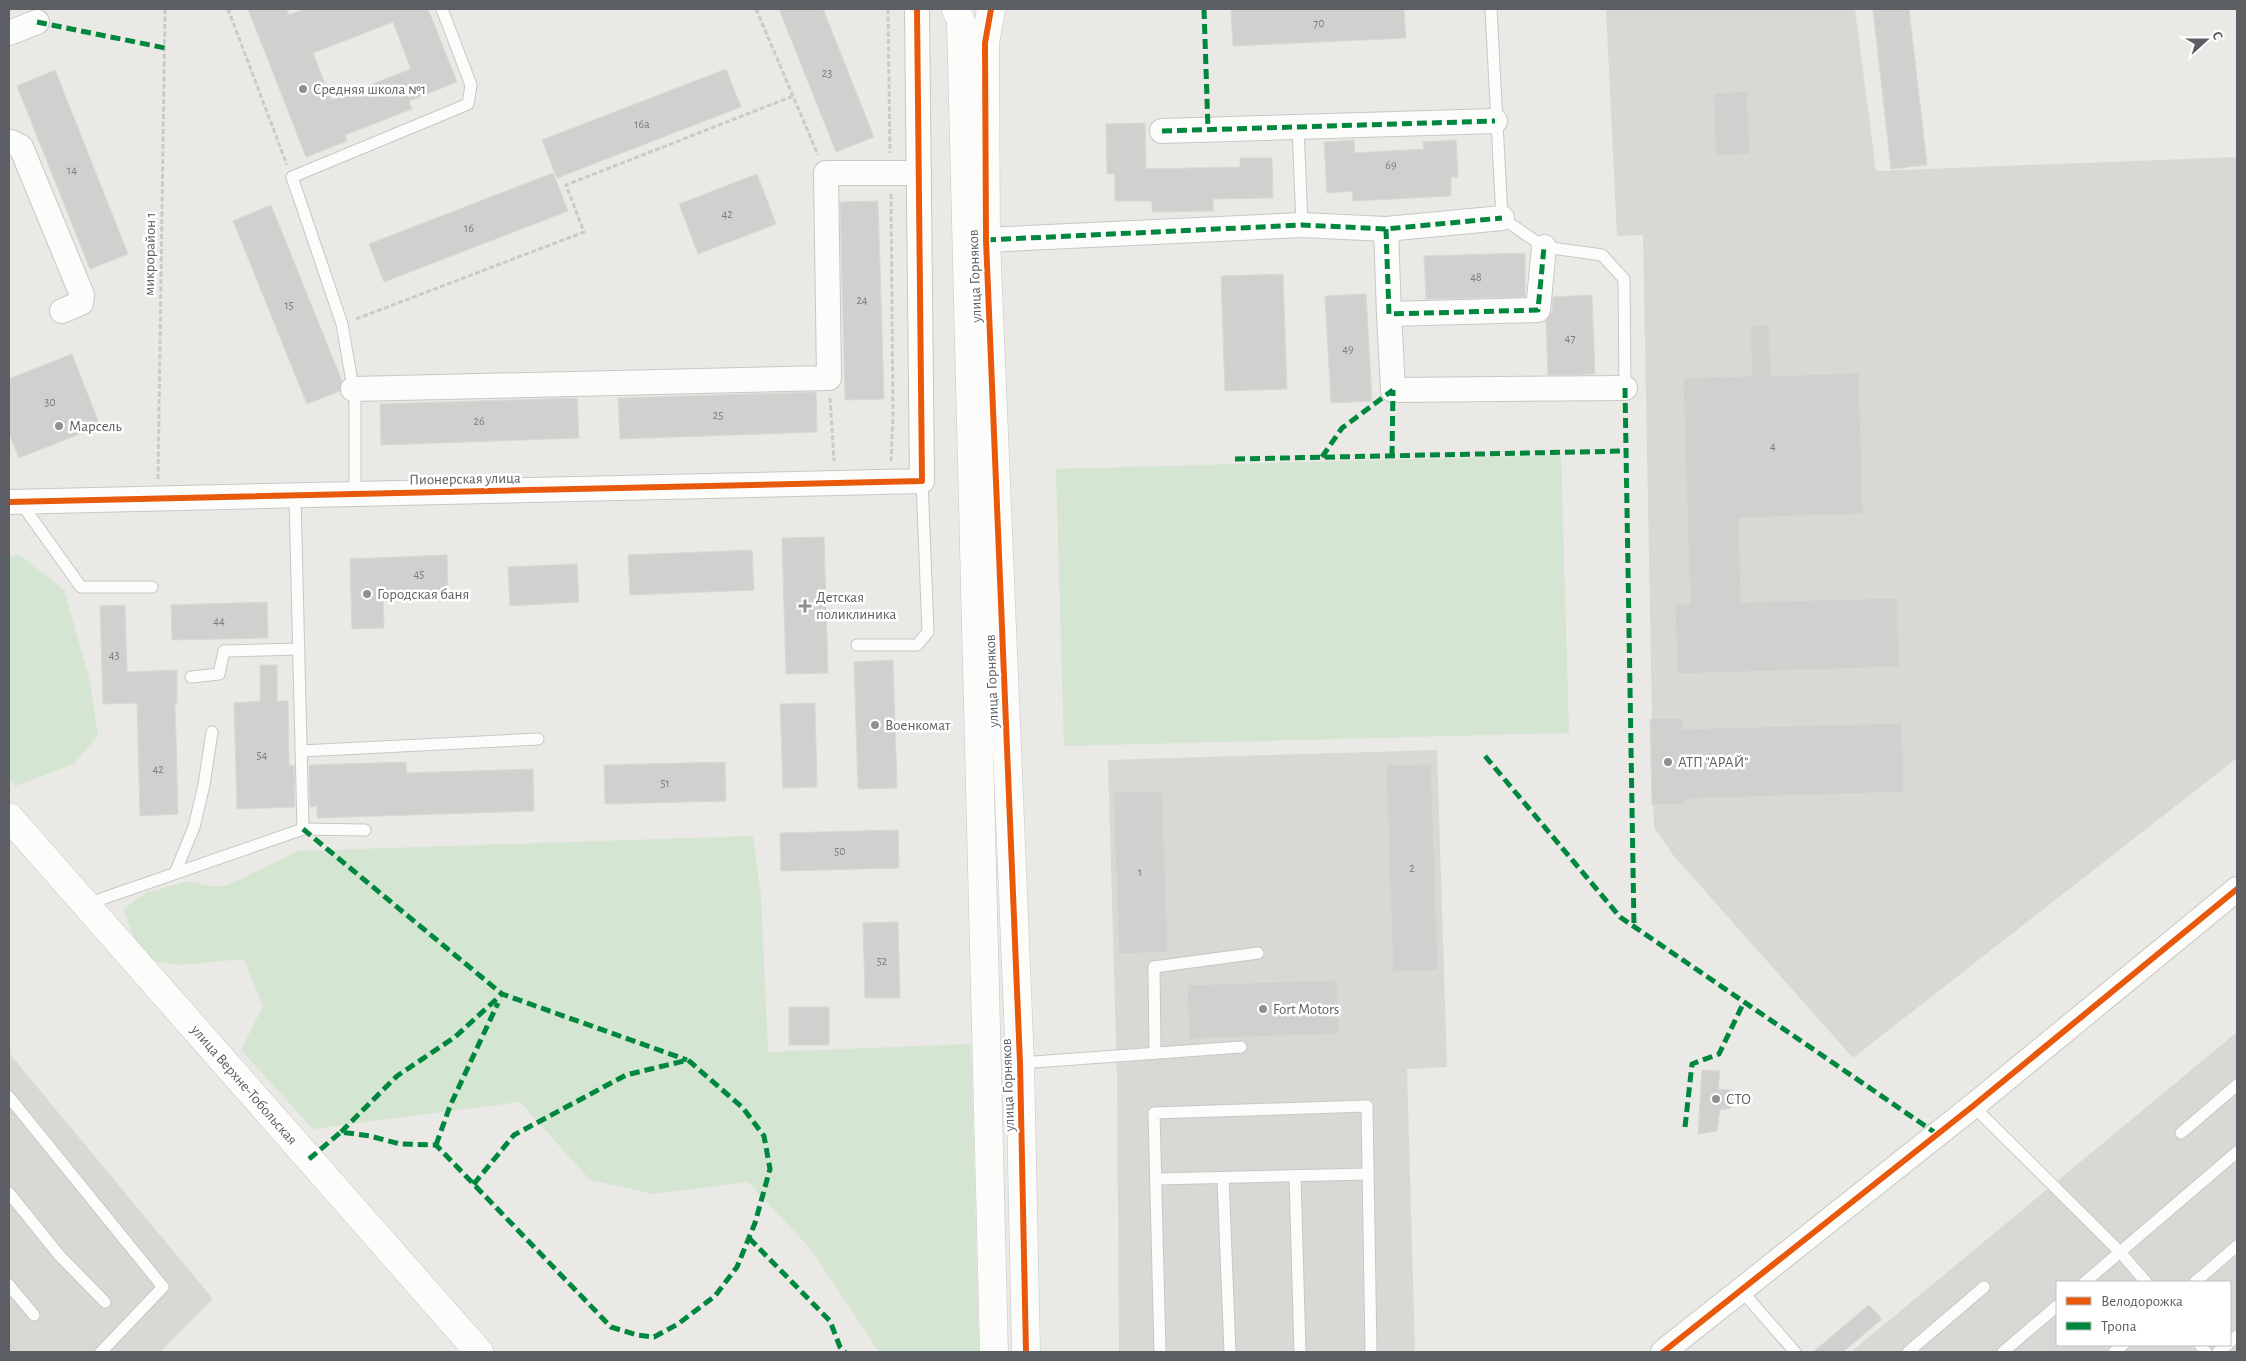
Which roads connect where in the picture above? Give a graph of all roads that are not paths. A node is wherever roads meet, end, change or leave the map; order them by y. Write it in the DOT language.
graph roads {
  1 [pos="442,9"];
  2 [pos="917,9"];
  3 [pos="956,9"];
  4 [pos="991,9"];
  5 [pos="1490,9"];
  6 [pos="37,22"];
  7 [pos="9,33"];
  8 [pos="1495,121"];
  9 [pos="1298,127"];
  10 [pos="1162,131"];
  11 [pos="9,143"];
  12 [pos="919,173"];
  13 [pos="1502,218"];
  14 [pos="1302,226"];
  15 [pos="1386,229"];
  16 [pos="986,240"];
  17 [pos="1544,247"];
  18 [pos="62,312"];
  19 [pos="1389,314"];
  20 [pos="1625,388"];
  21 [pos="353,389"];
  22 [pos="922,481"];
  23 [pos="355,495"];
  24 [pos="295,496"];
  25 [pos="15,502"];
  26 [pos="152,587"];
  27 [pos="857,645"];
  28 [pos="299,649"];
  29 [pos="191,677"];
  30 [pos="212,732"];
  31 [pos="538,739"];
  32 [pos="301,751"];
  33 [pos="9,817"];
  34 [pos="303,829"];
  35 [pos="365,830"];
  36 [pos="175,873"];
  37 [pos="2237,889"];
  38 [pos="85,904"];
  39 [pos="1258,953"];
  40 [pos="1242,1047"];
  41 [pos="1155,1053"];
  42 [pos="1020,1063"];
  43 [pos="2237,1086"];
  44 [pos="9,1097"];
  45 [pos="1973,1106"];
  46 [pos="2181,1133"];
  47 [pos="2237,1152"];
  48 [pos="1368,1174"];
  49 [pos="1295,1176"];
  50 [pos="1223,1178"];
  51 [pos="1156,1179"];
  52 [pos="9,1193"];
  53 [pos="2237,1246"];
  54 [pos="2120,1252"];
  55 [pos="2086,1281"];
  56 [pos="2145,1281"];
  57 [pos="2196,1281"];
  58 [pos="9,1285"];
  59 [pos="1984,1287"];
  60 [pos="1741,1290"];
  61 [pos="105,1302"];
  62 [pos="2056,1307"];
  63 [pos="34,1315"];
  64 [pos="101,1352"];
  65 [pos="478,1352"];
  66 [pos="994,1352"];
  67 [pos="1026,1352"];
  68 [pos="1160,1352"];
  69 [pos="1230,1352"];
  70 [pos="1300,1352"];
  71 [pos="1371,1352"];
  72 [pos="1663,1352"];
  73 [pos="1795,1352"];
  74 [pos="1908,1352"];
  75 [pos="2003,1352"];
  1 -- 21 [label="lane"];
  2 -- 12 [label="street"];
  3 -- 66 [label="street, улица Горняков"];
  4 -- 16 [label="street, улица Горняков"];
  5 -- 8 [label="lane"];
  6 -- 7 [label="street"];
  8 -- 9 [label="street"];
  8 -- 13 [label="lane"];
  9 -- 10 [label="street"];
  9 -- 14 [label="lane"];
  11 -- 18 [label="street"];
  12 -- 21 [label="street"];
  12 -- 22 [label="street"];
  13 -- 15 [label="street"];
  13 -- 17 [label="lane"];
  14 -- 15 [label="street"];
  14 -- 16 [label="street"];
  15 -- 19 [label="street"];
  16 -- 42 [label="street, улица Горняков"];
  17 -- 19 [label="street"];
  17 -- 20 [label="lane"];
  19 -- 20 [label="street"];
  21 -- 23 [label="lane"];
  22 -- 23 [label="street, Пионерская улица"];
  22 -- 27 [label="lane"];
  23 -- 24 [label="street, Пионерская улица"];
  24 -- 25 [label="street, Пионерская улица"];
  24 -- 28 [label="lane"];
  25 -- 26 [label="lane"];
  28 -- 29 [label="lane"];
  28 -- 32 [label="lane"];
  30 -- 36 [label="lane"];
  31 -- 32 [label="lane"];
  32 -- 34 [label="lane"];
  33 -- 38 [label="street, улица Верхне-Тобольская"];
  34 -- 35 [label="lane"];
  34 -- 36 [label="lane"];
  36 -- 38 [label="lane"];
  37 -- 45 [label="street"];
  38 -- 65 [label="street, улица Верхне-Тобольская"];
  39 -- 41 [label="lane"];
  40 -- 41 [label="lane"];
  41 -- 42 [label="lane"];
  42 -- 67 [label="street, улица Горняков"];
  43 -- 46 [label="lane"];
  44 -- 64 [label="lane"];
  45 -- 54 [label="lane"];
  45 -- 60 [label="street"];
  47 -- 54 [label="lane"];
  48 -- 49 [label="lane"];
  48 -- 51 [label="lane"];
  48 -- 71 [label="lane"];
  49 -- 50 [label="lane"];
  49 -- 70 [label="lane"];
  50 -- 51 [label="lane"];
  50 -- 69 [label="lane"];
  51 -- 68 [label="lane"];
  52 -- 61 [label="lane"];
  53 -- 57 [label="lane"];
  54 -- 55 [label="lane"];
  54 -- 56 [label="lane"];
  58 -- 63 [label="lane"];
  59 -- 74 [label="lane"];
  60 -- 72 [label="street"];
  60 -- 73 [label="lane"];
  62 -- 75 [label="lane"];
}
